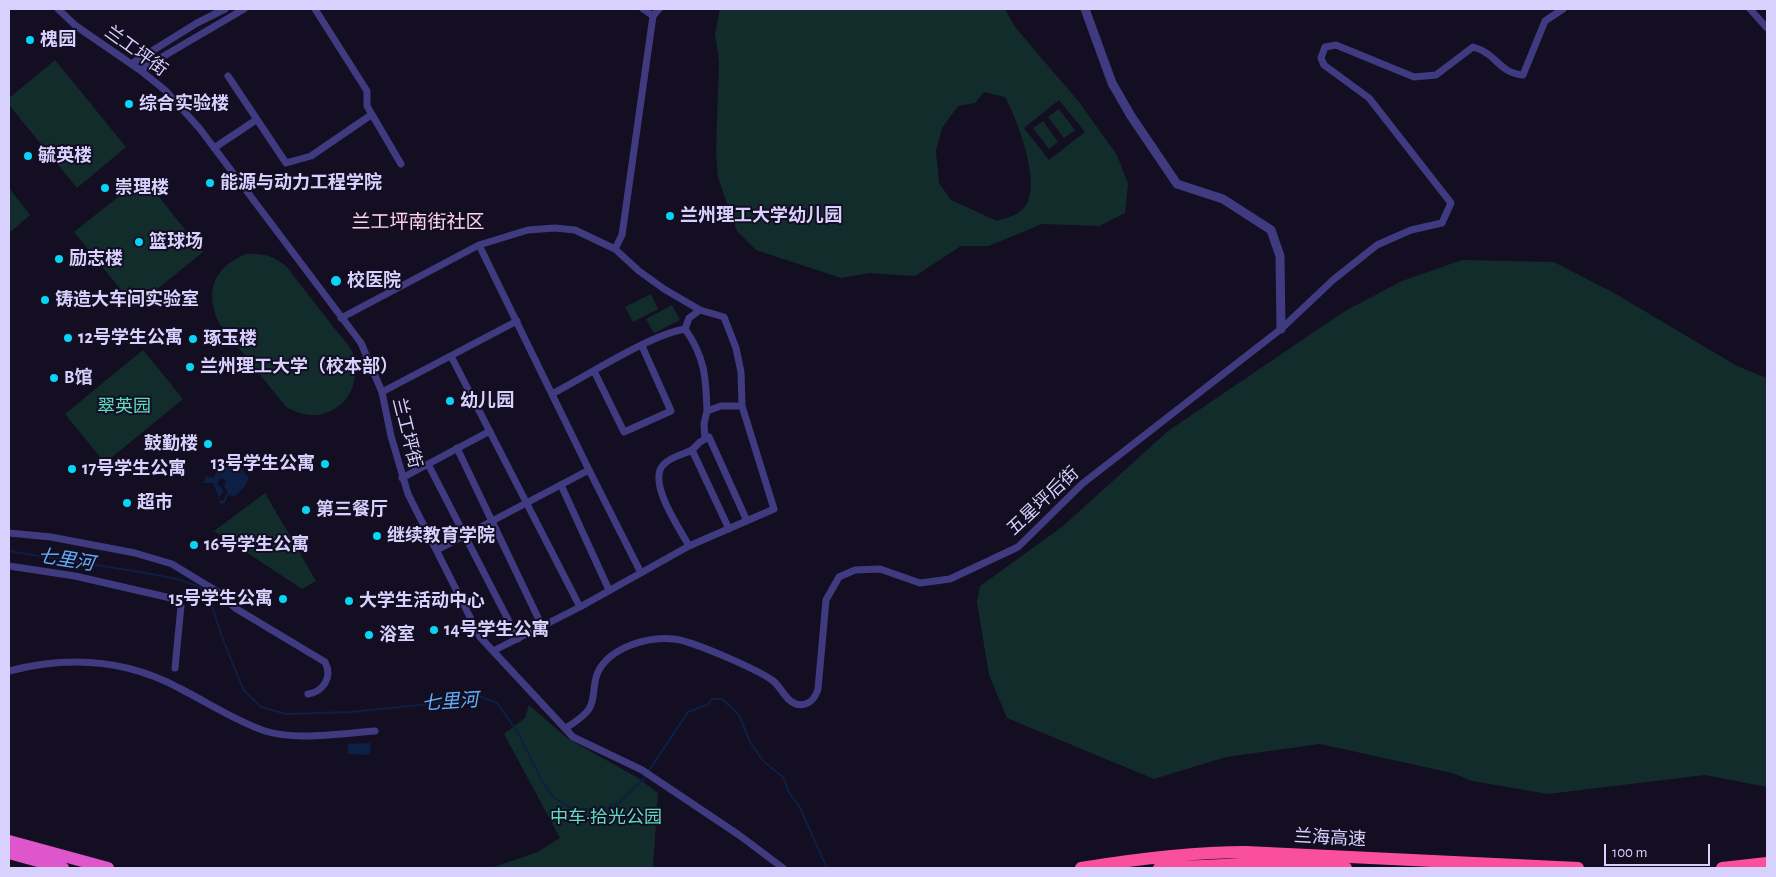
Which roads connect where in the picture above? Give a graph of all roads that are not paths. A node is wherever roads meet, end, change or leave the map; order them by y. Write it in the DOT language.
graph roads {
  1 [pos="58,9"];
  2 [pos="225,9"];
  3 [pos="244,9"];
  4 [pos="316,9"];
  5 [pos="643,9"];
  6 [pos="659,9"];
  7 [pos="1085,9"];
  8 [pos="1563,9"];
  9 [pos="1750,9"];
  10 [pos="653,16"];
  11 [pos="1767,28"];
  12 [pos="131,64"];
  13 [pos="140,70"];
  14 [pos="228,76"];
  15 [pos="371,114"];
  16 [pos="256,120"];
  17 [pos="214,148"];
  18 [pos="401,164"];
  19 [pos="479,246"];
  20 [pos="615,249"];
  21 [pos="700,310"];
  22 [pos="341,318"];
  23 [pos="517,321"];
  24 [pos="685,329"];
  25 [pos="1281,329"];
  26 [pos="642,346"];
  27 [pos="451,356"];
  28 [pos="594,371"];
  29 [pos="382,392"];
  30 [pos="552,394"];
  31 [pos="742,406"];
  32 [pos="707,411"];
  33 [pos="490,431"];
  34 [pos="705,439"];
  35 [pos="457,448"];
  36 [pos="692,450"];
  37 [pos="428,464"];
  38 [pos="589,470"];
  39 [pos="402,478"];
  40 [pos="561,484"];
  41 [pos="526,505"];
  42 [pos="492,521"];
  43 [pos="747,521"];
  44 [pos="729,529"];
  45 [pos="9,533"];
  46 [pos="464,535"];
  47 [pos="689,546"];
  48 [pos="437,550"];
  49 [pos="9,566"];
  50 [pos="641,574"];
  51 [pos="609,590"];
  52 [pos="580,607"];
  53 [pos="542,626"];
  54 [pos="518,639"];
  55 [pos="493,651"];
  56 [pos="175,668"];
  57 [pos="9,671"];
  58 [pos="308,694"];
  59 [pos="566,728"];
  60 [pos="375,731"];
  61 [pos="9,841"];
  62 [pos="9,853"];
  63 [pos="1767,863"];
  64 [pos="63,868"];
  65 [pos="108,868"];
  66 [pos="783,868"];
  67 [pos="1081,868"];
  68 [pos="1159,868"];
  69 [pos="1346,868"];
  70 [pos="1578,868"];
  71 [pos="1722,868"];
  1 -- 12 [label="street, 兰工坪街"];
  2 -- 12 [label="street"];
  3 -- 13 [label="street"];
  4 -- 15 [label="street"];
  5 -- 10 [label="street"];
  6 -- 10 [label="street"];
  7 -- 25 [label="street"];
  8 -- 25 [label="street"];
  9 -- 11 [label="street"];
  10 -- 20 [label="street"];
  12 -- 13 [label="street, 兰工坪街"];
  13 -- 17 [label="street, 兰工坪街"];
  14 -- 16 [label="street"];
  15 -- 16 [label="street"];
  15 -- 18 [label="street"];
  16 -- 17 [label="street"];
  17 -- 22 [label="street, 兰工坪街"];
  19 -- 20 [label="street"];
  19 -- 22 [label="street"];
  19 -- 23 [label="street"];
  20 -- 21 [label="street"];
  21 -- 24 [label="street"];
  21 -- 31 [label="street"];
  22 -- 29 [label="street, 兰工坪街"];
  23 -- 27 [label="street"];
  23 -- 30 [label="street"];
  24 -- 26 [label="street"];
  24 -- 32 [label="street"];
  25 -- 59 [label="street, 五星坪后街"];
  26 -- 28 [label="street"];
  26 -- 28 [label="street"];
  27 -- 29 [label="street"];
  27 -- 33 [label="street"];
  28 -- 30 [label="street"];
  29 -- 39 [label="street, 兰工坪街"];
  30 -- 38 [label="street"];
  31 -- 32 [label="street"];
  31 -- 43 [label="street"];
  32 -- 34 [label="street"];
  33 -- 35 [label="street"];
  33 -- 41 [label="street"];
  34 -- 36 [label="street"];
  34 -- 43 [label="street"];
  35 -- 37 [label="street"];
  35 -- 42 [label="street"];
  36 -- 44 [label="street"];
  36 -- 47 [label="street"];
  37 -- 39 [label="street"];
  37 -- 46 [label="street"];
  38 -- 40 [label="street"];
  38 -- 50 [label="street"];
  39 -- 48 [label="street, 兰工坪街"];
  40 -- 41 [label="street"];
  40 -- 51 [label="street"];
  41 -- 42 [label="street"];
  41 -- 52 [label="street"];
  42 -- 46 [label="street"];
  42 -- 53 [label="street"];
  43 -- 44 [label="street"];
  44 -- 47 [label="street"];
  45 -- 58 [label="street"];
  46 -- 48 [label="street"];
  46 -- 54 [label="street"];
  47 -- 50 [label="street"];
  48 -- 55 [label="street, 兰工坪街"];
  49 -- 56 [label="street"];
  50 -- 51 [label="street"];
  51 -- 52 [label="street"];
  52 -- 53 [label="street"];
  53 -- 54 [label="street"];
  54 -- 55 [label="street"];
  55 -- 59 [label="street, 兰工坪街"];
  57 -- 60 [label="street"];
  59 -- 66 [label="street, 兰工坪街"];
  61 -- 65 [label="highway"];
  62 -- 64 [label="highway"];
  63 -- 71 [label="highway"];
  67 -- 70 [label="highway, 兰海高速"];
  68 -- 69 [label="highway, 兰海高速"];
}
